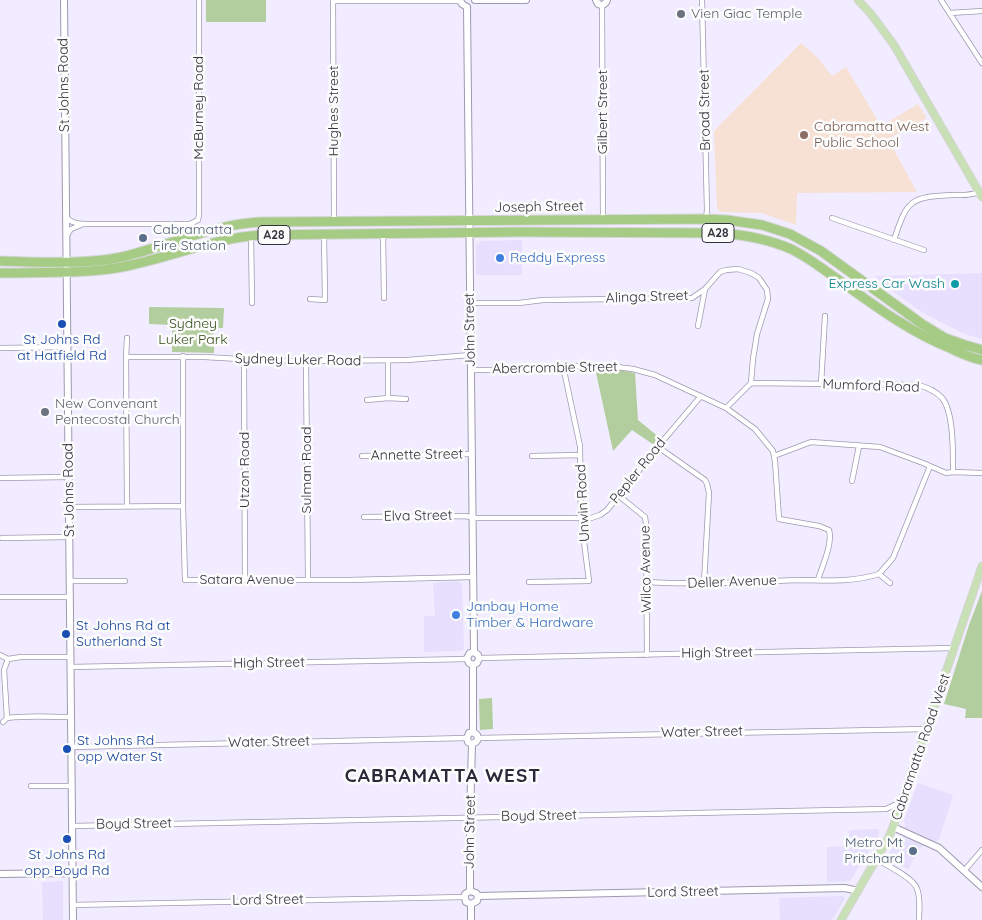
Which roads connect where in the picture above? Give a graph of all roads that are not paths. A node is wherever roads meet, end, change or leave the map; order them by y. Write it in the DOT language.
graph roads {
  1 [pos="64,0"];
  2 [pos="199,0"];
  3 [pos="333,0"];
  4 [pos="460,0"];
  5 [pos="474,0"];
  6 [pos="526,0"];
  7 [pos="596,0"];
  8 [pos="702,0"];
  9 [pos="858,0"];
  10 [pos="941,0"];
  11 [pos="604,2"];
  12 [pos="467,7"];
  13 [pos="982,11"];
  14 [pos="950,13"];
  15 [pos="982,63"];
  16 [pos="981,194"];
  17 [pos="66,217"];
  18 [pos="832,218"];
  19 [pos="705,219"];
  20 [pos="603,220"];
  21 [pos="334,221"];
  22 [pos="469,221"];
  23 [pos="84,224"];
  24 [pos="469,233"];
  25 [pos="324,234"];
  26 [pos="382,234"];
  27 [pos="251,236"];
  28 [pos="66,237"];
  29 [pos="894,240"];
  30 [pos="924,250"];
  31 [pos="0,261"];
  32 [pos="66,261"];
  33 [pos="66,272"];
  34 [pos="0,273"];
  35 [pos="705,289"];
  36 [pos="384,298"];
  37 [pos="310,299"];
  38 [pos="252,303"];
  39 [pos="470,304"];
  40 [pos="825,316"];
  41 [pos="698,326"];
  42 [pos="127,338"];
  43 [pos="67,347"];
  44 [pos="0,348"];
  45 [pos="981,349"];
  46 [pos="471,355"];
  47 [pos="182,356"];
  48 [pos="126,357"];
  49 [pos="244,360"];
  50 [pos="388,360"];
  51 [pos="982,360"];
  52 [pos="306,361"];
  53 [pos="563,366"];
  54 [pos="471,370"];
  55 [pos="751,383"];
  56 [pos="821,384"];
  57 [pos="701,396"];
  58 [pos="388,398"];
  59 [pos="406,399"];
  60 [pos="367,400"];
  61 [pos="726,408"];
  62 [pos="859,446"];
  63 [pos="658,447"];
  64 [pos="471,454"];
  65 [pos="580,455"];
  66 [pos="362,456"];
  67 [pos="532,456"];
  68 [pos="774,456"];
  69 [pos="930,466"];
  70 [pos="953,472"];
  71 [pos="982,473"];
  72 [pos="68,477"];
  73 [pos="0,478"];
  74 [pos="852,480"];
  75 [pos="619,496"];
  76 [pos="69,506"];
  77 [pos="127,506"];
  78 [pos="183,506"];
  79 [pos="364,517"];
  80 [pos="472,517"];
  81 [pos="581,518"];
  82 [pos="69,537"];
  83 [pos="2,538"];
  84 [pos="982,566"];
  85 [pos="878,574"];
  86 [pos="473,577"];
  87 [pos="245,580"];
  88 [pos="308,580"];
  89 [pos="818,580"];
  90 [pos="70,581"];
  91 [pos="125,581"];
  92 [pos="529,582"];
  93 [pos="646,582"];
  94 [pos="704,583"];
  95 [pos="890,584"];
  96 [pos="0,597"];
  97 [pos="70,597"];
  98 [pos="954,648"];
  99 [pos="474,652"];
  100 [pos="647,655"];
  101 [pos="0,656"];
  102 [pos="70,657"];
  103 [pos="479,658"];
  104 [pos="8,659"];
  105 [pos="467,659"];
  106 [pos="473,665"];
  107 [pos="71,667"];
  108 [pos="71,717"];
  109 [pos="927,729"];
  110 [pos="475,735"];
  111 [pos="466,738"];
  112 [pos="472,744"];
  113 [pos="71,747"];
  114 [pos="32,786"];
  115 [pos="72,786"];
  116 [pos="902,801"];
  117 [pos="886,809"];
  118 [pos="470,817"];
  119 [pos="896,818"];
  120 [pos="72,826"];
  121 [pos="894,827"];
  122 [pos="982,850"];
  123 [pos="876,859"];
  124 [pos="964,871"];
  125 [pos="0,874"];
  126 [pos="72,874"];
  127 [pos="982,887"];
  128 [pos="470,891"];
  129 [pos="858,891"];
  130 [pos="464,896"];
  131 [pos="478,896"];
  132 [pos="471,904"];
  133 [pos="72,905"];
  134 [pos="73,920"];
  135 [pos="471,920"];
  136 [pos="841,920"];
  137 [pos="919,920"];
  1 -- 17 [label="street, St Johns Road"];
  2 -- 23 [label="street, McBurney Road"];
  3 -- 4 [label="street"];
  3 -- 21 [label="street, Hughes Street"];
  4 -- 12 [label="street"];
  5 -- 6 [label="street"];
  5 -- 12 [label="street"];
  7 -- 11 [label="street"];
  8 -- 19 [label="street, Broad Street"];
  9 -- 16 [label="main road"];
  10 -- 14 [label="street"];
  11 -- 20 [label="street, Gilbert Street"];
  12 -- 22 [label="street, John Street"];
  13 -- 14 [label="street"];
  14 -- 15 [label="street"];
  16 -- 29 [label="street"];
  17 -- 23 [label="street"];
  17 -- 28 [label="street, St Johns Road"];
  18 -- 29 [label="street"];
  19 -- 20 [label="highway, Joseph Street / A28"];
  19 -- 45 [label="highway, Joseph Street / A28"];
  20 -- 22 [label="highway, Joseph Street / A28"];
  21 -- 22 [label="highway, Joseph Street / A28"];
  21 -- 32 [label="highway, Joseph Street / A28"];
  22 -- 24 [label="street, John Street"];
  23 -- 28 [label="street"];
  24 -- 26 [label="highway, Joseph Street / A28"];
  24 -- 39 [label="street, John Street"];
  24 -- 51 [label="highway, Joseph Street / A28"];
  25 -- 26 [label="highway, Joseph Street / A28"];
  25 -- 27 [label="highway, Joseph Street / A28"];
  25 -- 37 [label="street"];
  26 -- 36 [label="street"];
  27 -- 33 [label="highway, Joseph Street / A28"];
  27 -- 38 [label="street"];
  28 -- 32 [label="street, St Johns Road"];
  29 -- 30 [label="street"];
  31 -- 32 [label="highway, A28"];
  32 -- 33 [label="street, St Johns Road"];
  33 -- 34 [label="highway, A28"];
  33 -- 43 [label="street, St Johns Road"];
  35 -- 39 [label="street, Alinga Street"];
  35 -- 41 [label="street"];
  35 -- 55 [label="street, Alinga Street"];
  39 -- 46 [label="street, John Street"];
  40 -- 56 [label="street"];
  42 -- 48 [label="street"];
  43 -- 44 [label="street"];
  43 -- 72 [label="street, St Johns Road"];
  46 -- 50 [label="street, Sydney Luker Road"];
  46 -- 54 [label="street, John Street"];
  47 -- 48 [label="street, Sydney Luker Road"];
  47 -- 49 [label="street, Sydney Luker Road"];
  47 -- 78 [label="street, Satara Avenue"];
  48 -- 77 [label="street"];
  49 -- 52 [label="street, Sydney Luker Road"];
  49 -- 87 [label="street, Utzon Road"];
  50 -- 52 [label="street, Sydney Luker Road"];
  50 -- 58 [label="street"];
  52 -- 88 [label="street, Sulman Road"];
  53 -- 54 [label="street, Abercrombie Street"];
  53 -- 57 [label="street, Abercrombie Street"];
  53 -- 65 [label="street, Unwin Road"];
  54 -- 64 [label="street, John Street"];
  55 -- 56 [label="street, Mumford Road"];
  55 -- 61 [label="street"];
  56 -- 70 [label="street, Mumford Road"];
  57 -- 61 [label="street, Abercrombie Street"];
  57 -- 63 [label="street, Pepler Road"];
  58 -- 59 [label="street"];
  58 -- 60 [label="street"];
  61 -- 68 [label="street, Abercrombie Street"];
  62 -- 68 [label="street"];
  62 -- 69 [label="street"];
  62 -- 74 [label="street"];
  63 -- 75 [label="street, Pepler Road"];
  63 -- 94 [label="street"];
  64 -- 66 [label="street, Annette Street"];
  64 -- 80 [label="street, John Street"];
  65 -- 67 [label="street"];
  65 -- 81 [label="street, Unwin Road"];
  68 -- 89 [label="street, Abercrombie Street"];
  69 -- 70 [label="street"];
  69 -- 85 [label="street"];
  70 -- 71 [label="street"];
  72 -- 73 [label="street"];
  72 -- 76 [label="street, St Johns Road"];
  75 -- 81 [label="street, Pepler Road"];
  75 -- 93 [label="street, Wilco Avenue"];
  76 -- 77 [label="street"];
  76 -- 82 [label="street, St Johns Road"];
  77 -- 78 [label="street"];
  78 -- 87 [label="street, Satara Avenue"];
  79 -- 80 [label="street, Elva Street"];
  80 -- 81 [label="street, Pepler Road"];
  80 -- 86 [label="street, John Street"];
  81 -- 92 [label="street, Unwin Road"];
  82 -- 83 [label="street"];
  82 -- 90 [label="street, St Johns Road"];
  84 -- 98 [label="main road, Cabramatta Road West"];
  85 -- 89 [label="street, Deller Avenue"];
  85 -- 95 [label="street"];
  86 -- 88 [label="street, Satara Avenue"];
  86 -- 99 [label="street, John Street"];
  87 -- 88 [label="street, Satara Avenue"];
  89 -- 94 [label="street, Deller Avenue"];
  90 -- 91 [label="street"];
  90 -- 97 [label="street, St Johns Road"];
  93 -- 94 [label="street, Deller Avenue"];
  93 -- 100 [label="street, Wilco Avenue"];
  96 -- 97 [label="street"];
  97 -- 102 [label="street, St Johns Road"];
  98 -- 100 [label="street, High Street"];
  98 -- 109 [label="main road, Cabramatta Road West"];
  99 -- 103 [label="street"];
  99 -- 105 [label="street"];
  100 -- 103 [label="street, High Street"];
  101 -- 104 [label="street"];
  102 -- 104 [label="street"];
  102 -- 107 [label="street, St Johns Road"];
  103 -- 106 [label="street"];
  104 -- 108 [label="street"];
  105 -- 106 [label="street"];
  105 -- 107 [label="street, High Street"];
  106 -- 110 [label="street"];
  107 -- 108 [label="street, St Johns Road"];
  108 -- 113 [label="street, St Johns Road"];
  109 -- 110 [label="street, Water Street"];
  109 -- 116 [label="main road, Cabramatta Road West"];
  110 -- 111 [label="street"];
  110 -- 112 [label="street"];
  111 -- 112 [label="street"];
  111 -- 113 [label="street, Water Street"];
  112 -- 118 [label="street, John Street"];
  113 -- 115 [label="street, St Johns Road"];
  114 -- 115 [label="street"];
  115 -- 120 [label="street, St Johns Road"];
  116 -- 117 [label="street, Boyd Street"];
  116 -- 119 [label="main road, Cabramatta Road West"];
  117 -- 118 [label="street, Boyd Street"];
  117 -- 119 [label="street"];
  118 -- 120 [label="street, Boyd Street"];
  118 -- 128 [label="street, John Street"];
  119 -- 121 [label="main road, Cabramatta Road West"];
  120 -- 126 [label="street, St Johns Road"];
  121 -- 123 [label="main road, Cabramatta Road West"];
  121 -- 124 [label="street"];
  122 -- 124 [label="street"];
  123 -- 129 [label="main road, Cabramatta Road West"];
  123 -- 137 [label="street"];
  124 -- 127 [label="street"];
  125 -- 126 [label="street"];
  126 -- 133 [label="street, St Johns Road"];
  128 -- 130 [label="street"];
  128 -- 131 [label="street"];
  129 -- 131 [label="street, Lord Street"];
  129 -- 136 [label="main road, Cabramatta Road West"];
  130 -- 132 [label="street"];
  130 -- 133 [label="street, Lord Street"];
  131 -- 132 [label="street"];
  132 -- 135 [label="street"];
  133 -- 134 [label="street, St Johns Road"];
}
